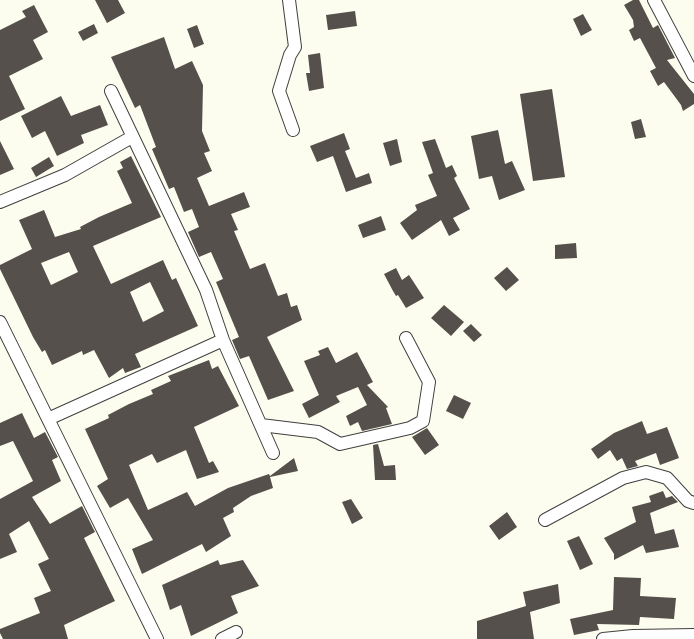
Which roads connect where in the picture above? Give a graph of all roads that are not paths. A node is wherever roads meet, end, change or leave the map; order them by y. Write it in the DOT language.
graph roads {
  1 [pos="289,0"];
  2 [pos="654,0"];
  3 [pos="694,76"];
  4 [pos="111,91"];
  5 [pos="293,130"];
  6 [pos="132,137"];
  7 [pos="0,202"];
  8 [pos="0,322"];
  9 [pos="406,338"];
  10 [pos="223,340"];
  11 [pos="48,419"];
  12 [pos="261,425"];
  13 [pos="273,453"];
  14 [pos="694,503"];
  15 [pos="545,520"];
  16 [pos="236,632"];
  17 [pos="694,635"];
  18 [pos="157,639"];
  19 [pos="222,639"];
  20 [pos="603,639"];
  1 -- 5 [label="street"];
  2 -- 3 [label="street"];
  4 -- 6 [label="street"];
  6 -- 7 [label="street"];
  6 -- 10 [label="street"];
  8 -- 11 [label="street"];
  9 -- 12 [label="street"];
  10 -- 11 [label="street"];
  10 -- 12 [label="street"];
  11 -- 18 [label="street"];
  12 -- 13 [label="street"];
  14 -- 15 [label="street"];
  16 -- 19 [label="street"];
  17 -- 20 [label="street"];
}
